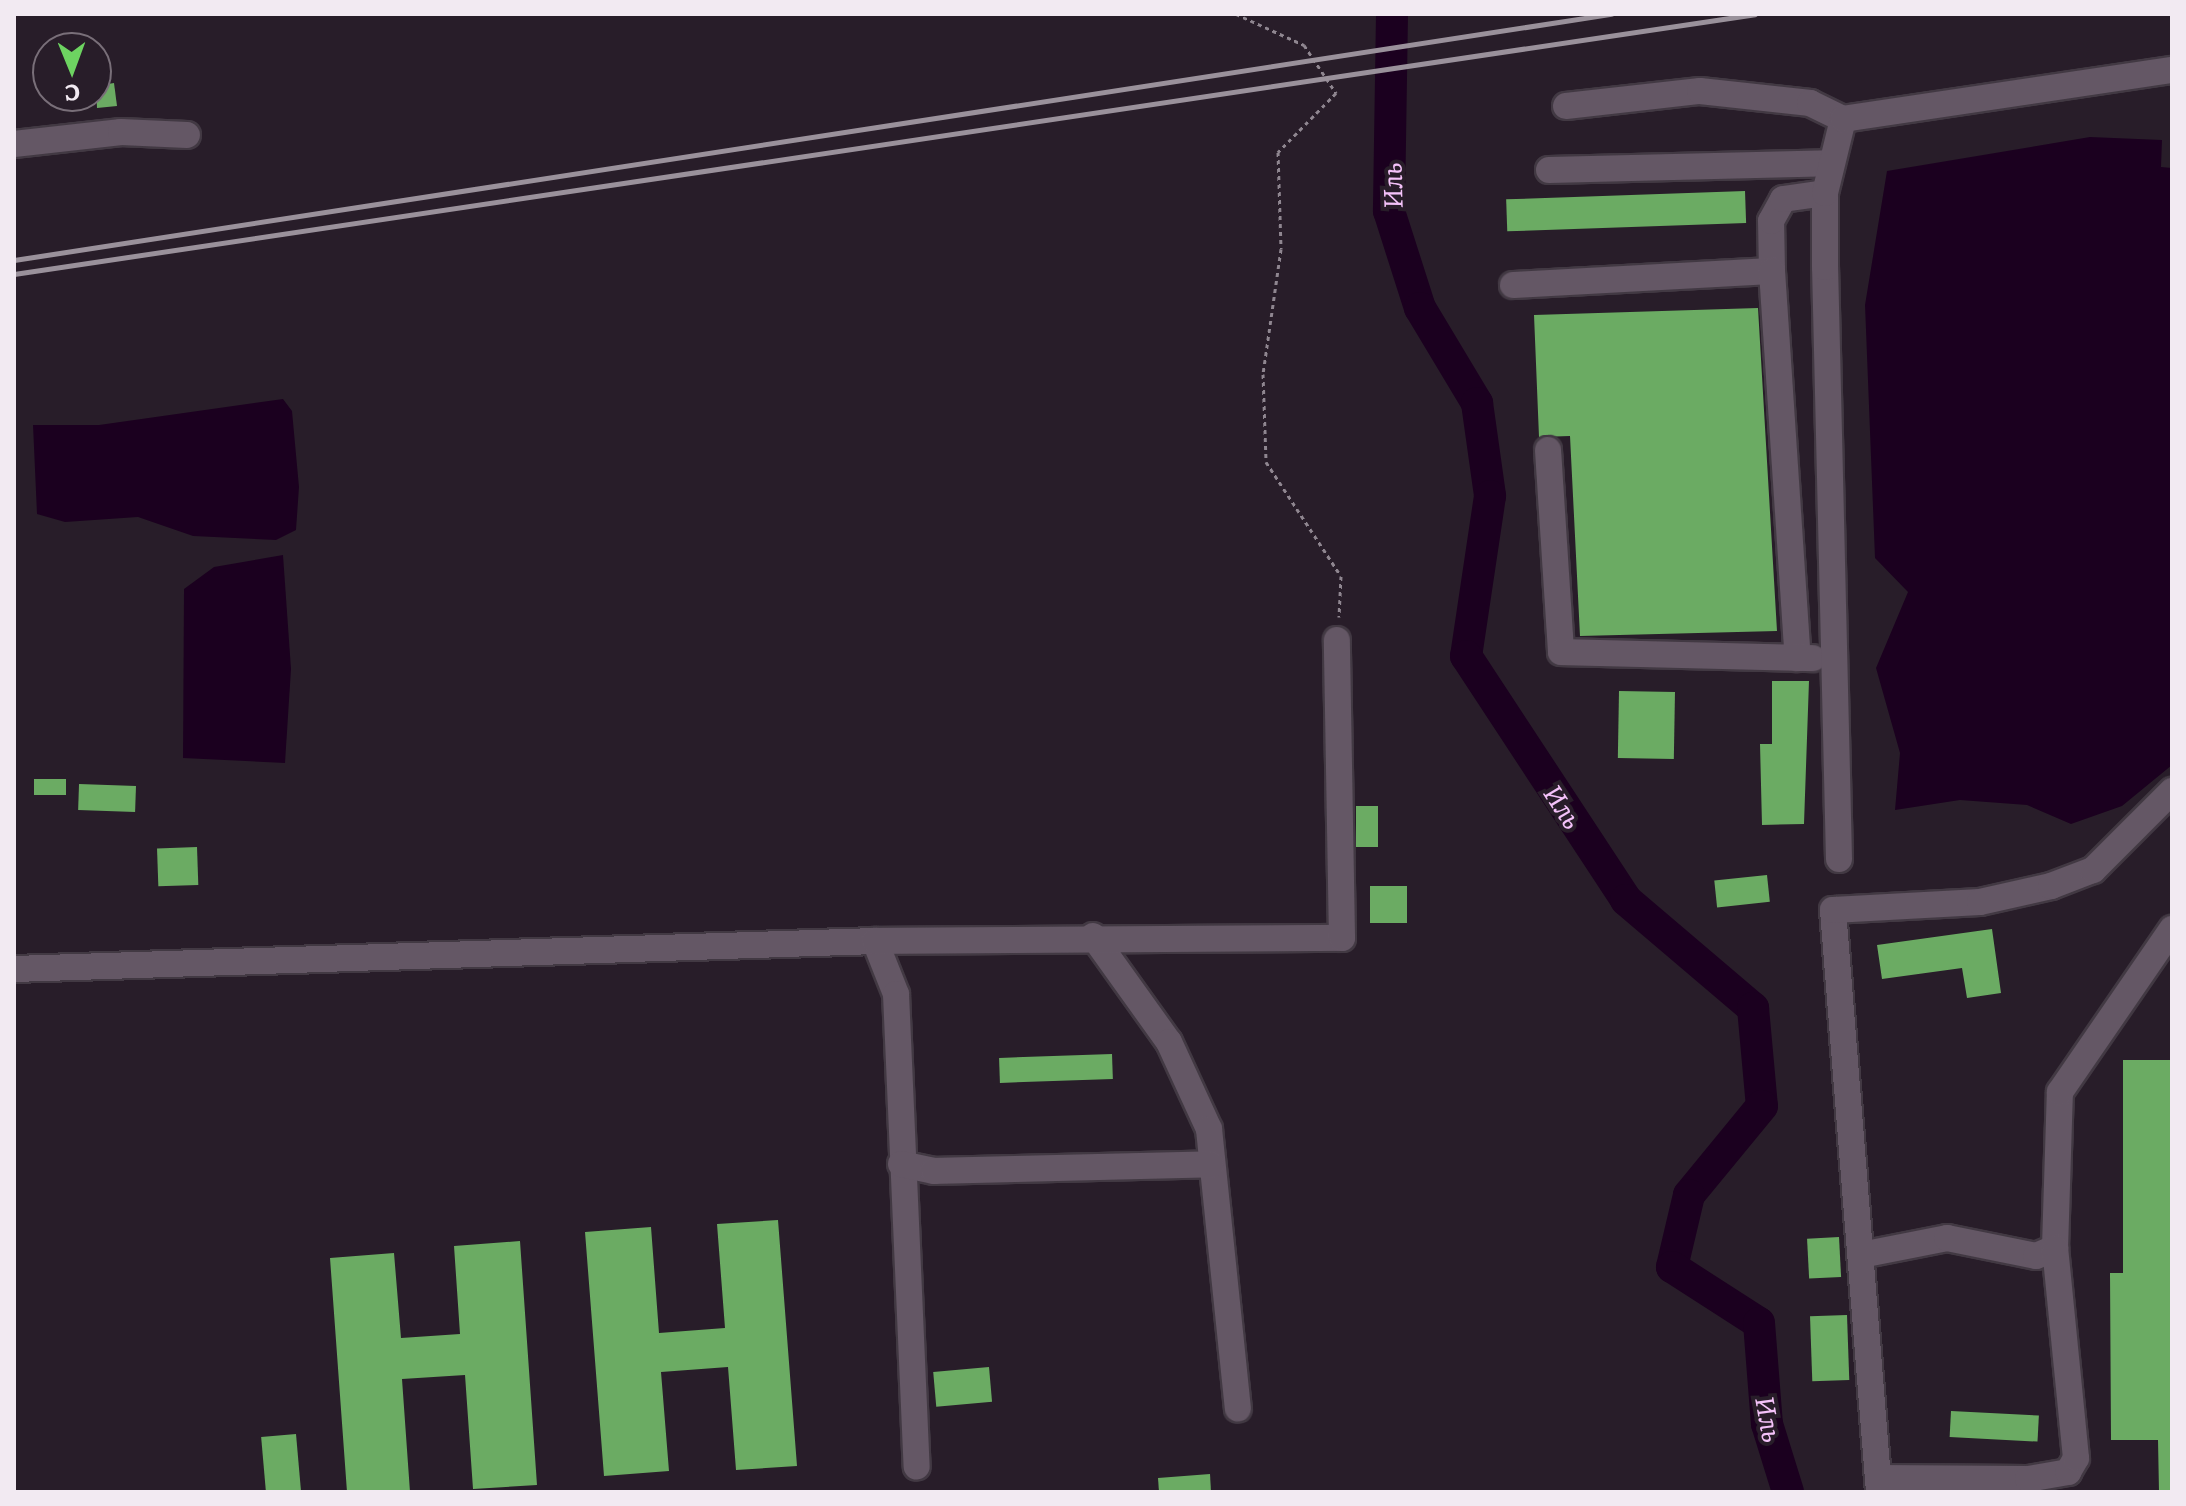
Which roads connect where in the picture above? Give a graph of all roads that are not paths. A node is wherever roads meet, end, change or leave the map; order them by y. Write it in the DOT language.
graph roads {
  1 [pos="2172,70"];
  2 [pos="1566,106"];
  3 [pos="1843,119"];
  4 [pos="187,135"];
  5 [pos="14,144"];
  6 [pos="1829,163"];
  7 [pos="1549,170"];
  8 [pos="1825,193"];
  9 [pos="1772,271"];
  10 [pos="1513,285"];
  11 [pos="1548,450"];
  12 [pos="1337,640"];
  13 [pos="1798,658"];
  14 [pos="1832,658"];
  15 [pos="2172,791"];
  16 [pos="1839,859"];
  17 [pos="2172,929"];
  18 [pos="1093,936"];
  19 [pos="875,941"];
  20 [pos="14,969"];
  21 [pos="901,1164"];
  22 [pos="1211,1164"];
  23 [pos="2055,1248"];
  24 [pos="1861,1255"];
  25 [pos="1238,1408"];
  26 [pos="917,1467"];
  27 [pos="1879,1485"];
  1 -- 3 [label="street"];
  2 -- 3 [label="street"];
  3 -- 6 [label="street"];
  4 -- 5 [label="street"];
  6 -- 7 [label="street"];
  6 -- 8 [label="street"];
  8 -- 9 [label="street"];
  8 -- 14 [label="street"];
  9 -- 10 [label="street"];
  9 -- 13 [label="street"];
  11 -- 13 [label="street"];
  12 -- 18 [label="street"];
  13 -- 14 [label="street"];
  14 -- 16 [label="street"];
  15 -- 24 [label="street"];
  17 -- 23 [label="street"];
  18 -- 19 [label="street"];
  18 -- 22 [label="street"];
  19 -- 20 [label="street"];
  19 -- 21 [label="street"];
  21 -- 22 [label="street"];
  21 -- 26 [label="street"];
  22 -- 25 [label="street"];
  23 -- 24 [label="street"];
  23 -- 27 [label="street"];
  24 -- 27 [label="street"];
}
